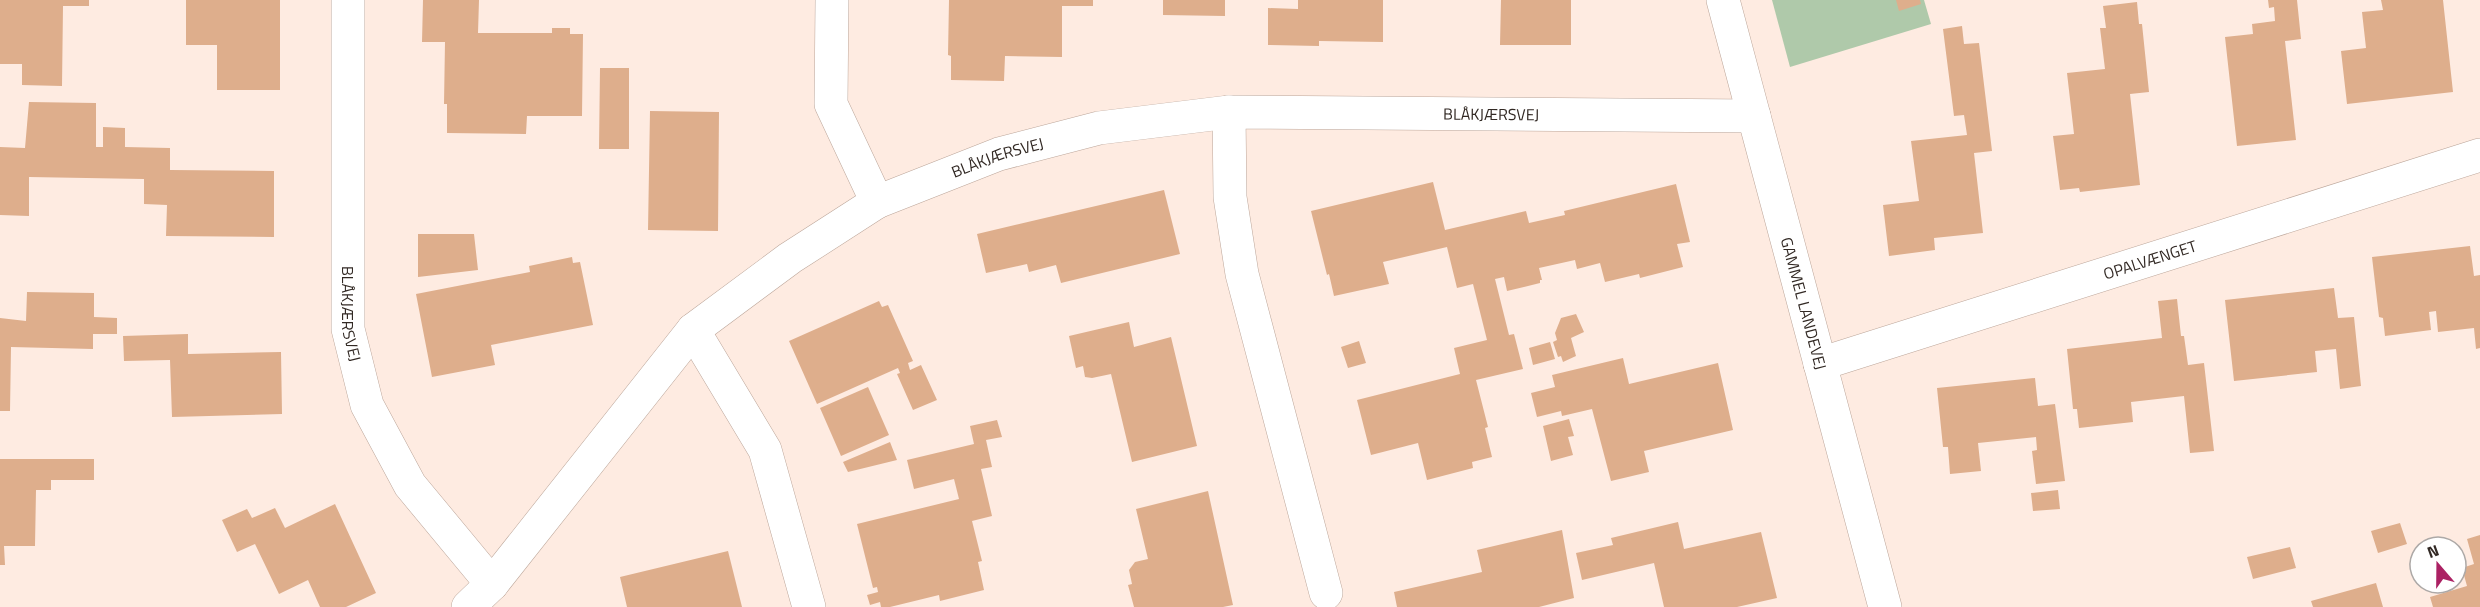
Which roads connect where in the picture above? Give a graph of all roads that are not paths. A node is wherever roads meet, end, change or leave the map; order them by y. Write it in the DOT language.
graph roads {
  1 [pos="348,0"];
  2 [pos="832,0"];
  3 [pos="1723,0"];
  4 [pos="1228,112"];
  5 [pos="1754,116"];
  6 [pos="2480,155"];
  7 [pos="877,202"];
  8 [pos="693,330"];
  9 [pos="1820,364"];
  10 [pos="492,584"];
  11 [pos="1326,593"];
  12 [pos="468,607"];
  13 [pos="809,607"];
  14 [pos="1885,607"];
  1 -- 10 [label="street, BLÅKJÆRSVEJ"];
  2 -- 7 [label="street"];
  3 -- 5 [label="street, GAMMEL LANDEVEJ"];
  4 -- 5 [label="street, BLÅKJÆRSVEJ"];
  4 -- 7 [label="street, BLÅKJÆRSVEJ"];
  4 -- 11 [label="street"];
  5 -- 9 [label="street, GAMMEL LANDEVEJ"];
  6 -- 9 [label="street, OPALVÆNGET"];
  7 -- 8 [label="street, BLÅKJÆRSVEJ"];
  8 -- 10 [label="street, BLÅKJÆRSVEJ"];
  8 -- 13 [label="street"];
  9 -- 14 [label="street, GAMMEL LANDEVEJ"];
  10 -- 12 [label="street, BLÅKJÆRSVEJ"];
}
